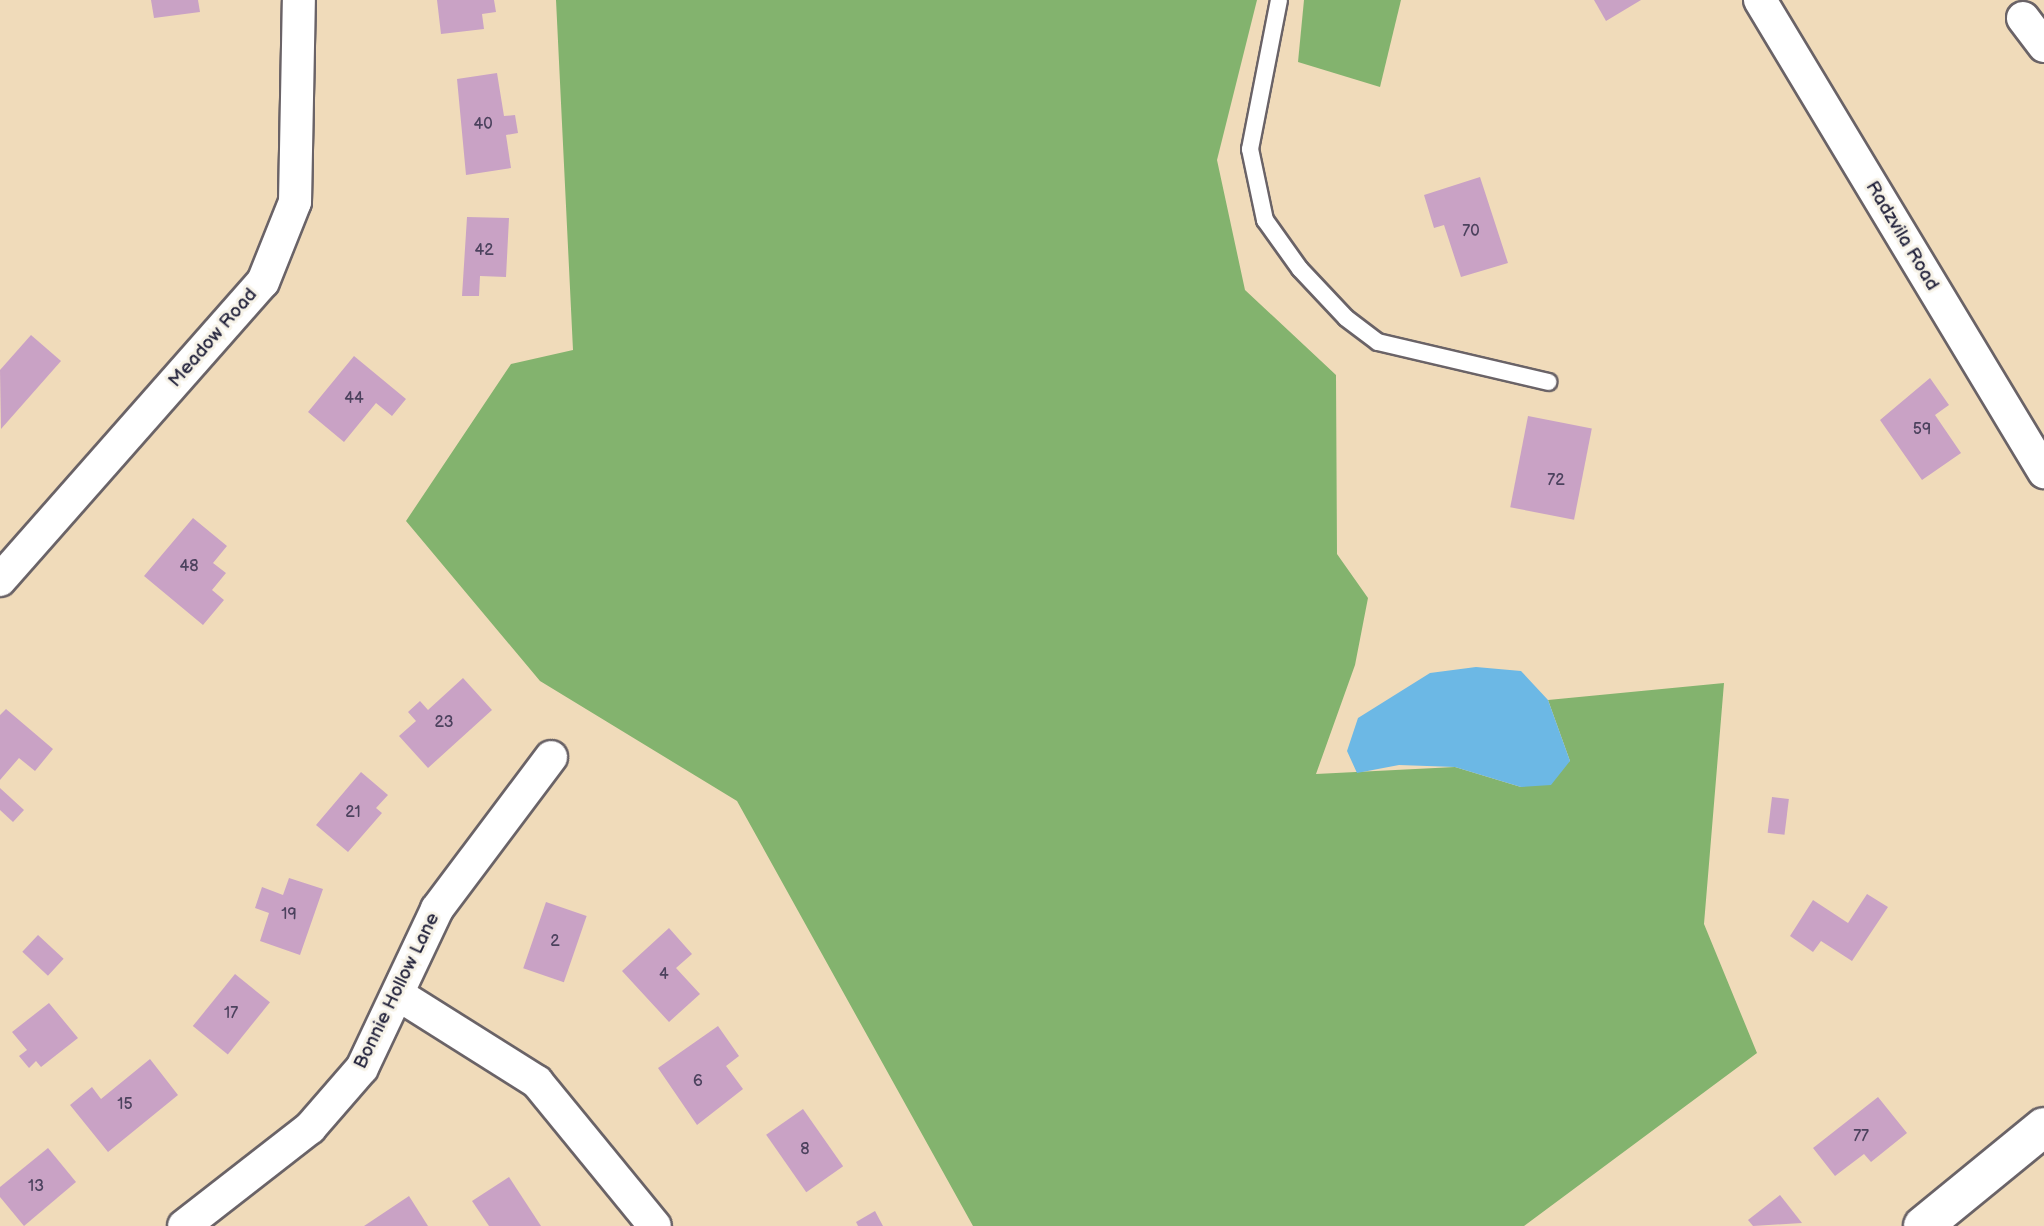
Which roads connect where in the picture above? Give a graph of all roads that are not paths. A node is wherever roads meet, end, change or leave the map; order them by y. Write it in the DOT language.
graph roads {
  1 [pos="299,0"];
  2 [pos="1279,0"];
  3 [pos="1760,0"];
  4 [pos="2023,18"];
  5 [pos="2044,46"];
  6 [pos="1548,382"];
  7 [pos="2044,472"];
  8 [pos="0,580"];
  9 [pos="551,757"];
  10 [pos="399,995"];
  11 [pos="2044,1127"];
  12 [pos="184,1226"];
  13 [pos="655,1226"];
  14 [pos="1923,1226"];
  1 -- 8 [label="street, Meadow Road"];
  2 -- 6 [label="lane"];
  3 -- 7 [label="street, Radzvila Road"];
  4 -- 5 [label="street"];
  9 -- 10 [label="street, Bonnie Hollow Lane"];
  10 -- 12 [label="street, Bonnie Hollow Lane"];
  10 -- 13 [label="street"];
  11 -- 14 [label="street"];
}
